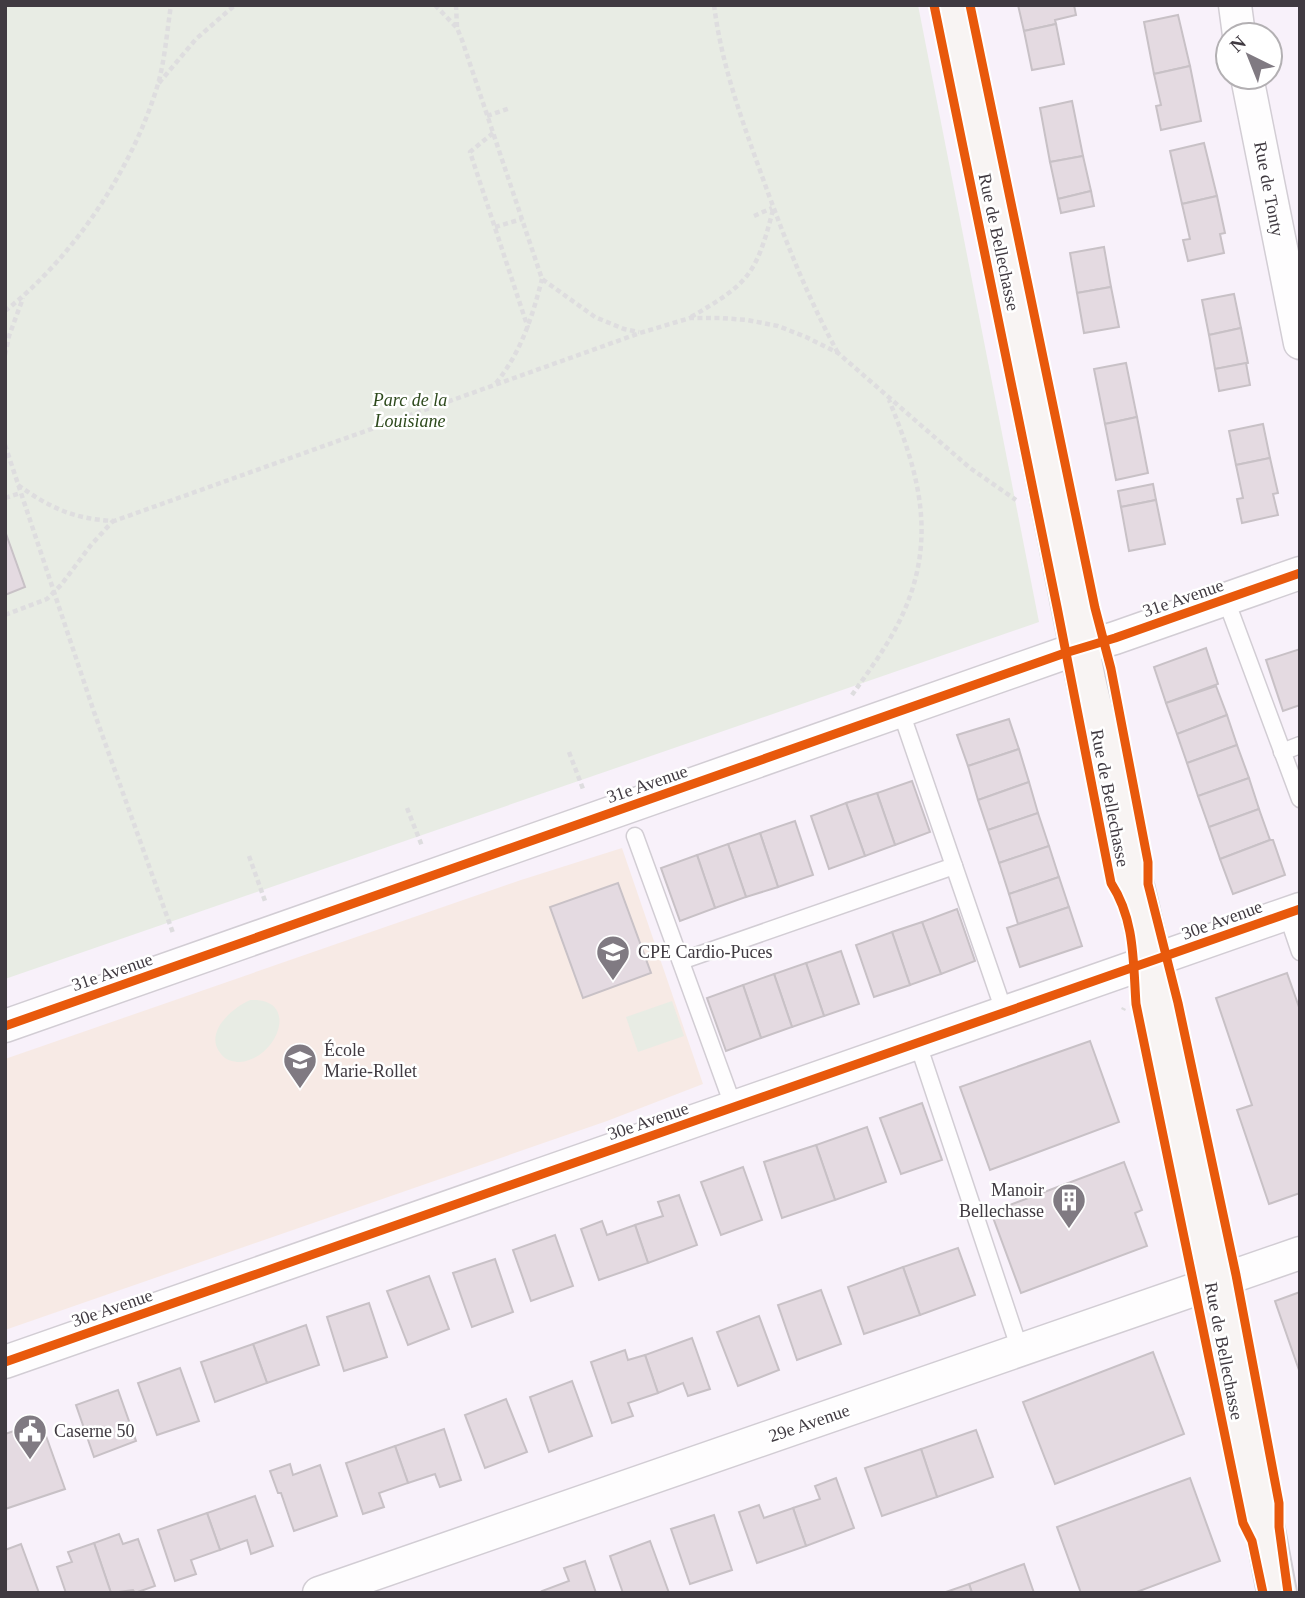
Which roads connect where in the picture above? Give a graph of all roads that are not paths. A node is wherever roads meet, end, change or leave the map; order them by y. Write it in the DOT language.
graph roads {
  1 [pos="951,5"];
  2 [pos="1250,91"];
  3 [pos="1300,343"];
  4 [pos="1300,573"];
  5 [pos="1226,600"];
  6 [pos="1079,649"];
  7 [pos="901,712"];
  8 [pos="1300,745"];
  9 [pos="1282,752"];
  10 [pos="1300,799"];
  11 [pos="635,836"];
  12 [pos="954,866"];
  13 [pos="1293,911"];
  14 [pos="1300,951"];
  15 [pos="681,961"];
  16 [pos="1152,962"];
  17 [pos="1005,1014"];
  18 [pos="5,1027"];
  19 [pos="918,1044"];
  20 [pos="734,1108"];
  21 [pos="1300,1253"];
  22 [pos="1218,1282"];
  23 [pos="1020,1350"];
  24 [pos="5,1362"];
  25 [pos="1300,1589"];
  26 [pos="318,1593"];
  27 [pos="1277,1593"];
  28 [pos="1288,1593"];
  1 -- 6 [label="street, Rue de Bellechasse"];
  2 -- 3 [label="street, Rue de Tonty"];
  4 -- 5 [label="street, 31e Avenue"];
  5 -- 6 [label="street, 31e Avenue"];
  5 -- 9 [label="lane"];
  6 -- 7 [label="street, 31e Avenue"];
  6 -- 16 [label="street, Rue de Bellechasse"];
  7 -- 12 [label="lane"];
  7 -- 18 [label="street, 31e Avenue"];
  8 -- 9 [label="lane"];
  9 -- 10 [label="lane"];
  11 -- 15 [label="lane"];
  12 -- 15 [label="lane"];
  12 -- 17 [label="lane"];
  13 -- 14 [label="lane"];
  13 -- 16 [label="street, 30e Avenue"];
  15 -- 20 [label="lane"];
  16 -- 17 [label="street, 30e Avenue"];
  16 -- 22 [label="street, Rue de Bellechasse"];
  17 -- 19 [label="street, 30e Avenue"];
  19 -- 20 [label="street, 30e Avenue"];
  19 -- 23 [label="lane"];
  20 -- 24 [label="street, 30e Avenue"];
  21 -- 22 [label="street, 29e Avenue"];
  22 -- 23 [label="street, 29e Avenue"];
  22 -- 27 [label="street, Rue de Bellechasse"];
  23 -- 26 [label="street, 29e Avenue"];
  25 -- 28 [label="street"];
}
